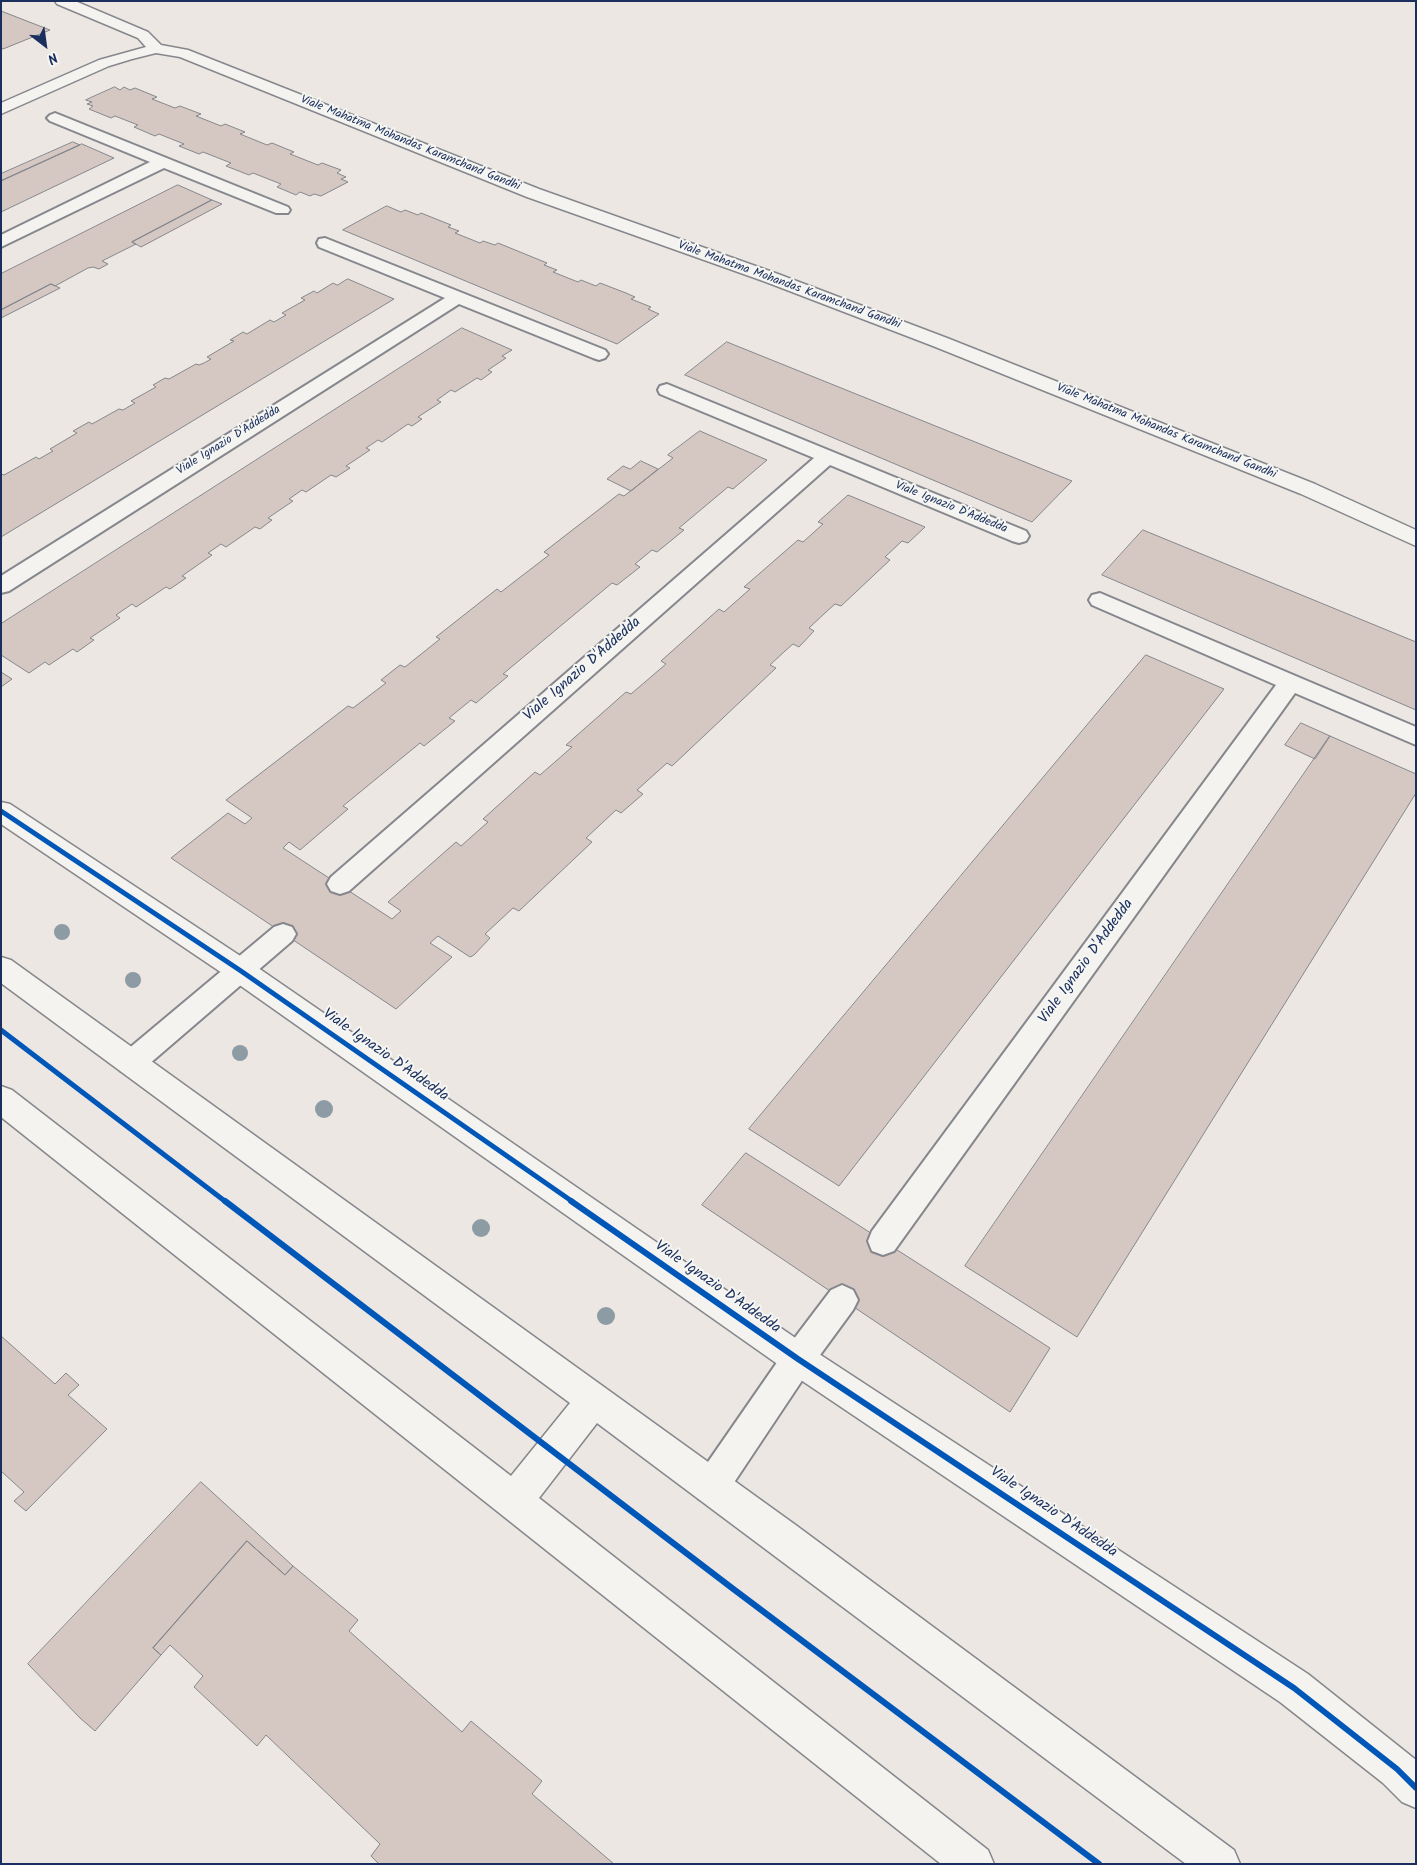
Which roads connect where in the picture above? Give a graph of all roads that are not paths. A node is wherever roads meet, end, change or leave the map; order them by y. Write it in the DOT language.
graph roads {
  1 [pos="62,1"];
  2 [pos="156,49"];
  3 [pos="1,109"];
  4 [pos="55,118"];
  5 [pos="163,162"];
  6 [pos="282,210"];
  7 [pos="1,242"];
  8 [pos="325,243"];
  9 [pos="458,297"];
  10 [pos="599,354"];
  11 [pos="667,390"];
  12 [pos="827,457"];
  13 [pos="1019,536"];
  14 [pos="1416,539"];
  15 [pos="1,586"];
  16 [pos="1100,600"];
  17 [pos="1290,682"];
  18 [pos="1416,737"];
  19 [pos="1,811"];
  20 [pos="340,884"];
  21 [pos="283,934"];
  22 [pos="1,968"];
  23 [pos="240,971"];
  24 [pos="131,1063"];
  25 [pos="1,1099"];
  26 [pos="883,1241"];
  27 [pos="842,1300"];
  28 [pos="798,1359"];
  29 [pos="593,1401"];
  30 [pos="711,1487"];
  31 [pos="514,1501"];
  32 [pos="1416,1788"];
  33 [pos="974,1864"];
  34 [pos="1220,1864"];
  1 -- 2 [label="street"];
  2 -- 3 [label="street, Viale Mahatma Mohandas Karamchand Gandhi"];
  2 -- 14 [label="street, Viale Mahatma Mohandas Karamchand Gandhi"];
  4 -- 5 [label="lane"];
  5 -- 6 [label="lane"];
  5 -- 7 [label="lane"];
  8 -- 9 [label="lane"];
  9 -- 10 [label="lane"];
  9 -- 15 [label="lane, Viale Ignazio D'Addedda"];
  11 -- 12 [label="lane, Viale Ignazio D'Addedda"];
  12 -- 13 [label="lane, Viale Ignazio D'Addedda"];
  12 -- 20 [label="lane, Viale Ignazio D'Addedda"];
  16 -- 17 [label="lane"];
  17 -- 18 [label="lane"];
  17 -- 26 [label="lane, Viale Ignazio D'Addedda"];
  19 -- 23 [label="street, Viale Ignazio D'Addedda"];
  21 -- 23 [label="lane"];
  22 -- 24 [label="street"];
  23 -- 24 [label="lane"];
  23 -- 28 [label="street, Viale Ignazio D'Addedda"];
  24 -- 29 [label="street"];
  25 -- 31 [label="street"];
  27 -- 28 [label="lane"];
  28 -- 30 [label="lane"];
  28 -- 32 [label="street, Viale Ignazio D'Addedda"];
  29 -- 30 [label="street"];
  29 -- 31 [label="street"];
  30 -- 34 [label="street"];
  31 -- 33 [label="street"];
}
